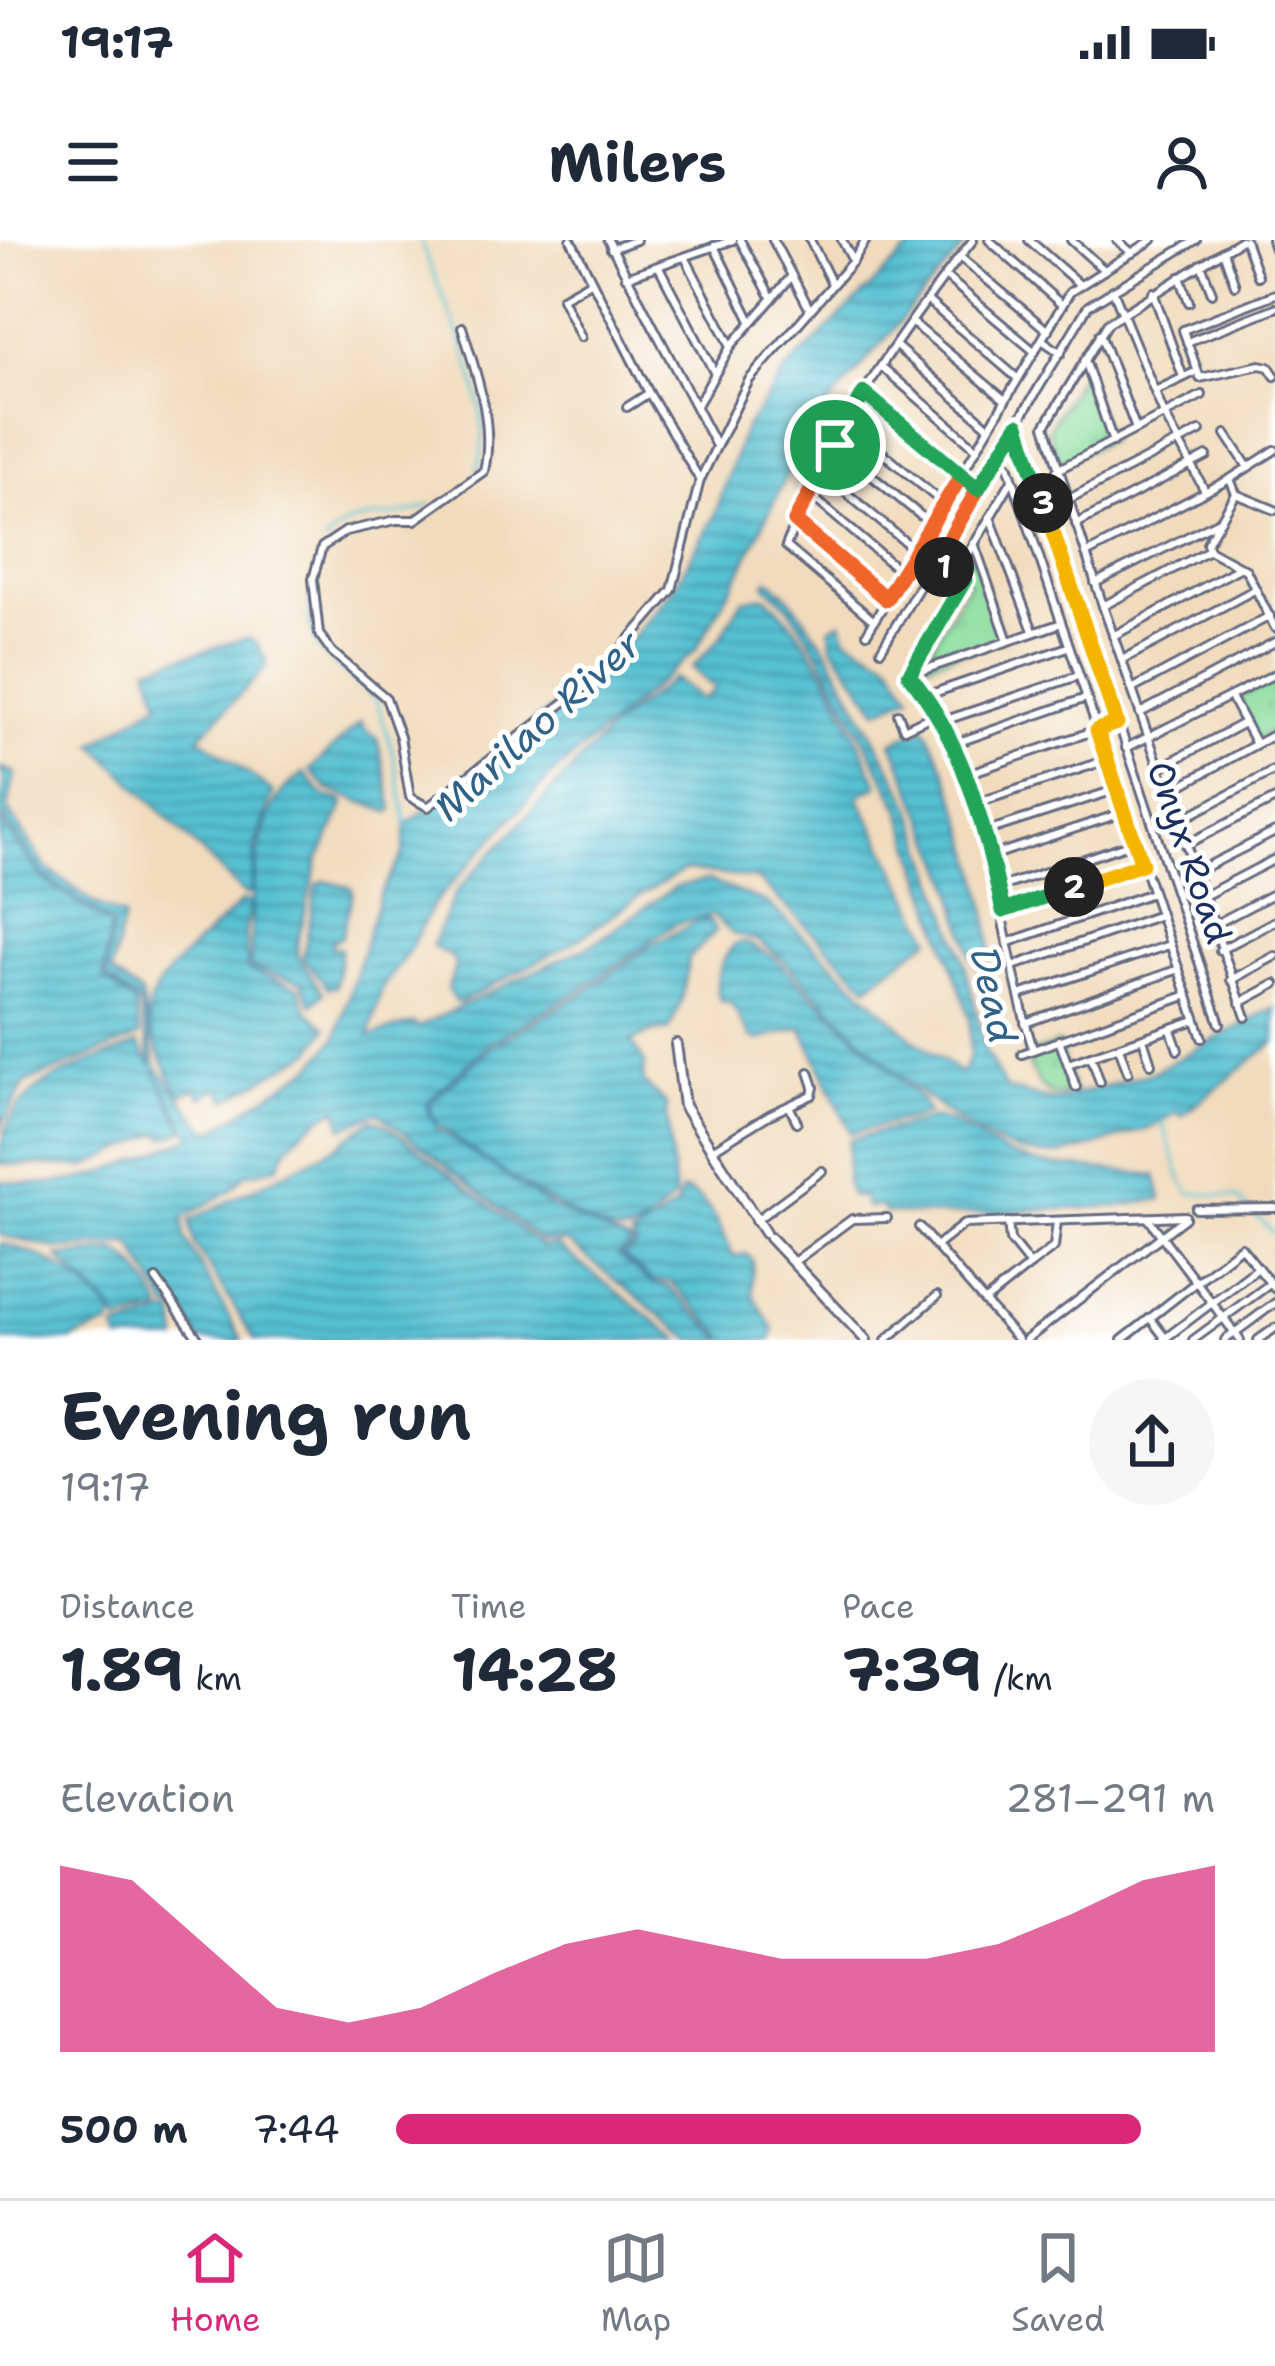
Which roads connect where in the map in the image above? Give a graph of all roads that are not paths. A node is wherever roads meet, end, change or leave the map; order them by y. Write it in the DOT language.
graph roads {
  1 [pos="571,240"];
  2 [pos="635,240"];
  3 [pos="737,240"];
  4 [pos="773,240"];
  5 [pos="810,240"];
  6 [pos="842,240"];
  7 [pos="866,240"];
  8 [pos="973,240"];
  9 [pos="989,240"];
  10 [pos="1029,240"];
  11 [pos="1071,240"];
  12 [pos="1117,240"];
  13 [pos="1152,240"];
  14 [pos="1194,240"];
  15 [pos="1243,240"];
  16 [pos="1272,240"];
  17 [pos="609,244"];
  18 [pos="714,246"];
  19 [pos="1275,249"];
  20 [pos="1223,251"];
  21 [pos="1132,253"];
  22 [pos="685,257"];
  23 [pos="960,257"];
  24 [pos="853,261"];
  25 [pos="1201,263"];
  26 [pos="659,267"];
  27 [pos="1105,271"];
  28 [pos="945,276"];
  29 [pos="1258,276"];
  30 [pos="626,277"];
  31 [pos="791,277"];
  32 [pos="1180,277"];
  33 [pos="590,282"];
  34 [pos="832,284"];
  35 [pos="1235,285"];
  36 [pos="1081,286"];
  37 [pos="1113,290"];
  38 [pos="1153,292"];
  39 [pos="1212,293"];
  40 [pos="1275,294"];
  41 [pos="771,297"];
  42 [pos="929,302"];
  43 [pos="1189,302"];
  44 [pos="1063,306"];
  45 [pos="809,308"];
  46 [pos="1275,308"];
  47 [pos="1124,313"];
  48 [pos="751,321"];
  49 [pos="914,323"];
  50 [pos="462,327"];
  51 [pos="1048,331"];
  52 [pos="1100,334"];
  53 [pos="581,337"];
  54 [pos="1042,340"];
  55 [pos="1187,342"];
  56 [pos="731,346"];
  57 [pos="897,347"];
  58 [pos="1035,352"];
  59 [pos="1061,353"];
  60 [pos="1085,359"];
  61 [pos="882,367"];
  62 [pos="713,372"];
  63 [pos="1193,373"];
  64 [pos="1275,376"];
  65 [pos="1184,377"];
  66 [pos="1018,379"];
  67 [pos="1155,391"];
  68 [pos="649,393"];
  69 [pos="864,393"];
  70 [pos="1202,395"];
  71 [pos="1005,400"];
  72 [pos="627,407"];
  73 [pos="696,407"];
  74 [pos="1164,415"];
  75 [pos="847,423"];
  76 [pos="1018,425"];
  77 [pos="989,427"];
  78 [pos="1136,429"];
  79 [pos="1200,431"];
  80 [pos="1226,434"];
  81 [pos="1113,442"];
  82 [pos="1179,442"];
  83 [pos="715,444"];
  84 [pos="835,445"];
  85 [pos="977,448"];
  86 [pos="1275,450"];
  87 [pos="1207,456"];
  88 [pos="1191,464"];
  89 [pos="1008,465"];
  90 [pos="1248,467"];
  91 [pos="1057,470"];
  92 [pos="820,471"];
  93 [pos="961,476"];
  94 [pos="1230,478"];
  95 [pos="700,480"];
  96 [pos="1012,480"];
  97 [pos="978,489"];
  98 [pos="1205,491"];
  99 [pos="808,493"];
  100 [pos="1236,494"];
  101 [pos="1067,500"];
  102 [pos="944,504"];
  103 [pos="1275,511"];
  104 [pos="990,517"];
  105 [pos="1222,519"];
  106 [pos="795,521"];
  107 [pos="1076,524"];
  108 [pos="932,525"];
  109 [pos="974,543"];
  110 [pos="1209,550"];
  111 [pos="916,551"];
  112 [pos="1086,554"];
  113 [pos="936,562"];
  114 [pos="1241,567"];
  115 [pos="902,573"];
  116 [pos="956,575"];
  117 [pos="1095,583"];
  118 [pos="1256,588"];
  119 [pos="886,599"];
  120 [pos="1103,606"];
  121 [pos="1270,616"];
  122 [pos="874,621"];
  123 [pos="1061,624"];
  124 [pos="1275,628"];
  125 [pos="1033,632"];
  126 [pos="867,633"];
  127 [pos="1113,636"];
  128 [pos="1007,640"];
  129 [pos="1275,642"];
  130 [pos="1068,647"];
  131 [pos="881,650"];
  132 [pos="1121,660"];
  133 [pos="1275,674"];
  134 [pos="909,675"];
  135 [pos="1078,676"];
  136 [pos="1132,689"];
  137 [pos="926,696"];
  138 [pos="1231,697"];
  139 [pos="1086,698"];
  140 [pos="1140,712"];
  141 [pos="898,714"];
  142 [pos="941,717"];
  143 [pos="1117,723"];
  144 [pos="1244,723"];
  145 [pos="1097,730"];
  146 [pos="1275,734"];
  147 [pos="1149,740"];
  148 [pos="953,744"];
  149 [pos="1256,744"];
  150 [pos="1126,748"];
  151 [pos="1107,760"];
  152 [pos="1159,768"];
  153 [pos="1275,770"];
  154 [pos="964,775"];
  155 [pos="1118,789"];
  156 [pos="1167,793"];
  157 [pos="1275,799"];
  158 [pos="974,804"];
  159 [pos="1125,812"];
  160 [pos="1177,822"];
  161 [pos="984,832"];
  162 [pos="1275,832"];
  163 [pos="1135,842"];
  164 [pos="1185,845"];
  165 [pos="991,856"];
  166 [pos="1275,860"];
  167 [pos="1142,864"];
  168 [pos="1194,873"];
  169 [pos="998,888"];
  170 [pos="1152,892"];
  171 [pos="1275,893"];
  172 [pos="1202,897"];
  173 [pos="1003,911"];
  174 [pos="1160,915"];
  175 [pos="1275,921"];
  176 [pos="1212,926"];
  177 [pos="1009,942"];
  178 [pos="1170,944"];
  179 [pos="1220,950"];
  180 [pos="1275,956"];
  181 [pos="1013,966"];
  182 [pos="1178,969"];
  183 [pos="1231,980"];
  184 [pos="1275,984"];
  185 [pos="1019,995"];
  186 [pos="1188,995"];
  187 [pos="1240,1003"];
  188 [pos="1246,1017"];
  189 [pos="1196,1020"];
  190 [pos="1025,1023"];
  191 [pos="1220,1024"];
  192 [pos="1171,1030"];
  193 [pos="1202,1038"];
  194 [pos="1143,1039"];
  195 [pos="1060,1040"];
  196 [pos="676,1044"];
  197 [pos="1119,1047"];
  198 [pos="1033,1049"];
  199 [pos="1178,1050"];
  200 [pos="1022,1054"];
  201 [pos="1091,1056"];
  202 [pos="1068,1064"];
  203 [pos="1151,1064"];
  204 [pos="809,1072"];
  205 [pos="1128,1073"];
  206 [pos="1100,1082"];
  207 [pos="1076,1087"];
  208 [pos="789,1106"];
  209 [pos="796,1122"];
  210 [pos="712,1150"];
  211 [pos="822,1172"];
  212 [pos="1275,1208"];
  213 [pos="1196,1209"];
  214 [pos="886,1218"];
  215 [pos="1148,1218"];
  216 [pos="1057,1221"];
  217 [pos="755,1222"];
  218 [pos="1008,1222"];
  219 [pos="919,1227"];
  220 [pos="1160,1235"];
  221 [pos="936,1246"];
  222 [pos="795,1261"];
  223 [pos="1030,1265"];
  224 [pos="1258,1268"];
  225 [pos="156,1279"];
  226 [pos="1195,1281"];
  227 [pos="1273,1286"];
  228 [pos="937,1296"];
  229 [pos="985,1301"];
  230 [pos="1211,1301"];
  231 [pos="1275,1303"];
  232 [pos="1150,1318"];
  233 [pos="1223,1318"];
  234 [pos="1275,1328"];
  235 [pos="1238,1336"];
  236 [pos="1165,1339"];
  237 [pos="199,1340"];
  238 [pos="866,1340"];
  239 [pos="886,1340"];
  240 [pos="1022,1340"];
  241 [pos="1122,1340"];
  242 [pos="1193,1340"];
  243 [pos="1225,1340"];
  244 [pos="1258,1340"];
  1 -- 33 [label="street"];
  2 -- 17 [label="street"];
  3 -- 18 [label="street"];
  3 -- 41 [label="street"];
  4 -- 31 [label="street"];
  5 -- 34 [label="street"];
  6 -- 24 [label="street"];
  7 -- 24 [label="street"];
  8 -- 23 [label="street"];
  9 -- 44 [label="street"];
  10 -- 36 [label="street"];
  11 -- 27 [label="street"];
  12 -- 21 [label="street"];
  13 -- 21 [label="street"];
  14 -- 37 [label="street"];
  15 -- 20 [label="street"];
  15 -- 29 [label="street"];
  16 -- 19 [label="street"];
  17 -- 30 [label="street"];
  18 -- 22 [label="street"];
  18 -- 48 [label="street"];
  20 -- 25 [label="street"];
  20 -- 35 [label="street"];
  21 -- 27 [label="street"];
  22 -- 26 [label="street"];
  22 -- 56 [label="street"];
  23 -- 28 [label="street"];
  23 -- 51 [label="street"];
  24 -- 34 [label="street"];
  25 -- 32 [label="street"];
  25 -- 39 [label="street"];
  26 -- 30 [label="street"];
  26 -- 62 [label="street"];
  27 -- 36 [label="street"];
  28 -- 42 [label="street"];
  28 -- 58 [label="street"];
  30 -- 73 [label="street"];
  31 -- 41 [label="street"];
  31 -- 45 [label="street"];
  32 -- 38 [label="street"];
  32 -- 43 [label="street"];
  33 -- 53 [label="street"];
  33 -- 68 [label="street"];
  34 -- 45 [label="street"];
  36 -- 44 [label="street"];
  37 -- 47 [label="street"];
  37 -- 59 [label="street"];
  38 -- 47 [label="street"];
  38 -- 65 [label="street"];
  40 -- 55 [label="street"];
  41 -- 48 [label="street"];
  42 -- 49 [label="street"];
  42 -- 66 [label="street"];
  44 -- 51 [label="street"];
  45 -- 83 [label="street"];
  46 -- 55 [label="street"];
  47 -- 52 [label="street"];
  47 -- 67 [label="street"];
  48 -- 56 [label="street"];
  49 -- 57 [label="street"];
  49 -- 71 [label="street"];
  50 -- 95 [label="street"];
  51 -- 54 [label="street"];
  52 -- 60 [label="street"];
  52 -- 78 [label="street"];
  54 -- 58 [label="street"];
  54 -- 59 [label="street"];
  55 -- 64 [label="street"];
  56 -- 62 [label="street"];
  57 -- 61 [label="street"];
  57 -- 77 [label="street"];
  58 -- 66 [label="street"];
  59 -- 76 [label="street"];
  60 -- 81 [label="street"];
  60 -- 91 [label="street"];
  61 -- 69 [label="street"];
  61 -- 85 [label="street"];
  62 -- 73 [label="street"];
  63 -- 65 [label="street"];
  65 -- 67 [label="street"];
  66 -- 71 [label="street"];
  67 -- 74 [label="street"];
  68 -- 72 [label="street"];
  68 -- 95 [label="street"];
  69 -- 75 [label="street"];
  69 -- 93 [label="street"];
  70 -- 74 [label="street"];
  71 -- 77 [label="street"];
  73 -- 83 [label="street"];
  74 -- 78 [label="street"];
  74 -- 82 [label="street"];
  75 -- 84 [label="street"];
  75 -- 102 [label="street"];
  76 -- 97 [label="street"];
  76 -- 143 [label="street, Onyx Road"];
  77 -- 85 [label="street"];
  78 -- 81 [label="street"];
  79 -- 82 [label="street"];
  80 -- 90 [label="street"];
  81 -- 91 [label="street"];
  82 -- 88 [label="street"];
  82 -- 101 [label="street"];
  83 -- 95 [label="street"];
  84 -- 92 [label="street"];
  84 -- 108 [label="street"];
  85 -- 93 [label="street"];
  86 -- 90 [label="street"];
  87 -- 88 [label="street"];
  88 -- 98 [label="street"];
  88 -- 107 [label="street"];
  89 -- 96 [label="street"];
  90 -- 94 [label="street"];
  91 -- 101 [label="street"];
  92 -- 99 [label="street"];
  92 -- 111 [label="street"];
  93 -- 97 [label="street"];
  93 -- 102 [label="street"];
  94 -- 98 [label="street"];
  94 -- 100 [label="street"];
  96 -- 104 [label="street"];
  96 -- 123 [label="street"];
  97 -- 113 [label="street"];
  98 -- 112 [label="street"];
  99 -- 106 [label="street"];
  99 -- 115 [label="street"];
  100 -- 103 [label="street"];
  100 -- 105 [label="street"];
  101 -- 107 [label="street"];
  102 -- 108 [label="street"];
  104 -- 109 [label="street"];
  104 -- 125 [label="street"];
  105 -- 110 [label="street"];
  105 -- 117 [label="street"];
  106 -- 119 [label="street"];
  106 -- 122 [label="street"];
  107 -- 112 [label="street"];
  108 -- 111 [label="street"];
  109 -- 116 [label="street"];
  109 -- 128 [label="street"];
  110 -- 114 [label="street"];
  110 -- 120 [label="street"];
  111 -- 115 [label="street"];
  112 -- 117 [label="street"];
  113 -- 116 [label="street"];
  113 -- 131 [label="street"];
  114 -- 118 [label="street"];
  114 -- 127 [label="street"];
  115 -- 119 [label="street"];
  116 -- 134 [label="street"];
  117 -- 120 [label="street"];
  118 -- 121 [label="street"];
  118 -- 132 [label="street"];
  119 -- 122 [label="street"];
  120 -- 127 [label="street"];
  121 -- 124 [label="street"];
  121 -- 136 [label="street"];
  122 -- 126 [label="street"];
  123 -- 125 [label="street"];
  123 -- 130 [label="street"];
  125 -- 128 [label="street"];
  127 -- 132 [label="street"];
  128 -- 134 [label="street"];
  129 -- 140 [label="street"];
  130 -- 135 [label="street"];
  130 -- 137 [label="street"];
  132 -- 136 [label="street"];
  133 -- 138 [label="street"];
  134 -- 137 [label="street"];
  135 -- 139 [label="street"];
  135 -- 142 [label="street"];
  136 -- 140 [label="street"];
  137 -- 142 [label="street"];
  138 -- 144 [label="street"];
  138 -- 147 [label="street"];
  139 -- 145 [label="street"];
  139 -- 148 [label="street"];
  140 -- 147 [label="street"];
  141 -- 142 [label="street"];
  142 -- 148 [label="street"];
  143 -- 145 [label="street"];
  143 -- 150 [label="street, Onyx Road"];
  144 -- 149 [label="street"];
  144 -- 152 [label="street"];
  145 -- 151 [label="street"];
  145 -- 154 [label="street"];
  146 -- 149 [label="street"];
  147 -- 150 [label="street"];
  147 -- 152 [label="street"];
  148 -- 154 [label="street"];
  149 -- 156 [label="street"];
  150 -- 191 [label="street, Onyx Road"];
  151 -- 155 [label="street"];
  151 -- 158 [label="street"];
  152 -- 156 [label="street"];
  153 -- 160 [label="street"];
  154 -- 158 [label="street"];
  155 -- 159 [label="street"];
  155 -- 161 [label="street"];
  156 -- 160 [label="street"];
  157 -- 164 [label="street"];
  158 -- 161 [label="street"];
  159 -- 163 [label="street"];
  159 -- 165 [label="street"];
  160 -- 164 [label="street"];
  161 -- 165 [label="street"];
  162 -- 168 [label="street"];
  163 -- 167 [label="street"];
  163 -- 169 [label="street"];
  164 -- 168 [label="street"];
  165 -- 169 [label="street"];
  166 -- 172 [label="street"];
  167 -- 170 [label="street"];
  167 -- 173 [label="street"];
  168 -- 172 [label="street"];
  169 -- 173 [label="street"];
  170 -- 174 [label="street"];
  170 -- 177 [label="street"];
  171 -- 176 [label="street"];
  172 -- 176 [label="street"];
  173 -- 177 [label="street"];
  174 -- 178 [label="street"];
  174 -- 181 [label="street"];
  175 -- 179 [label="street"];
  176 -- 179 [label="street"];
  177 -- 181 [label="street"];
  178 -- 182 [label="street"];
  178 -- 185 [label="street"];
  179 -- 183 [label="street"];
  180 -- 183 [label="street"];
  181 -- 185 [label="street"];
  182 -- 186 [label="street"];
  182 -- 190 [label="street"];
  183 -- 187 [label="street"];
  184 -- 187 [label="street"];
  185 -- 190 [label="street"];
  186 -- 189 [label="street"];
  186 -- 195 [label="street"];
  187 -- 188 [label="street"];
  189 -- 192 [label="street"];
  189 -- 193 [label="street"];
  190 -- 198 [label="street"];
  192 -- 194 [label="street"];
  192 -- 199 [label="street"];
  194 -- 197 [label="street"];
  194 -- 203 [label="street"];
  195 -- 198 [label="street"];
  195 -- 202 [label="street"];
  196 -- 210 [label="street"];
  197 -- 201 [label="street"];
  197 -- 205 [label="street"];
  198 -- 200 [label="street"];
  201 -- 202 [label="street"];
  201 -- 206 [label="street"];
  202 -- 207 [label="street"];
  204 -- 208 [label="street"];
  208 -- 209 [label="street"];
  208 -- 210 [label="street"];
  210 -- 217 [label="street"];
  211 -- 217 [label="street"];
  212 -- 213 [label="street"];
  214 -- 222 [label="street"];
  215 -- 216 [label="street"];
  215 -- 220 [label="street"];
  215 -- 220 [label="street"];
  216 -- 218 [label="street"];
  216 -- 223 [label="street"];
  217 -- 222 [label="street"];
  218 -- 221 [label="street"];
  218 -- 223 [label="street"];
  219 -- 221 [label="street"];
  220 -- 226 [label="street"];
  220 -- 240 [label="street"];
  221 -- 229 [label="street"];
  222 -- 238 [label="street"];
  223 -- 229 [label="street"];
  224 -- 226 [label="street"];
  224 -- 227 [label="street"];
  224 -- 230 [label="street"];
  225 -- 237 [label="street"];
  226 -- 230 [label="street"];
  226 -- 232 [label="street"];
  227 -- 233 [label="street"];
  228 -- 239 [label="street"];
  229 -- 240 [label="street"];
  230 -- 233 [label="street"];
  230 -- 236 [label="street"];
  231 -- 235 [label="street"];
  232 -- 236 [label="street"];
  232 -- 241 [label="street"];
  233 -- 235 [label="street"];
  233 -- 242 [label="street"];
  234 -- 244 [label="street"];
  235 -- 243 [label="street"];
}
